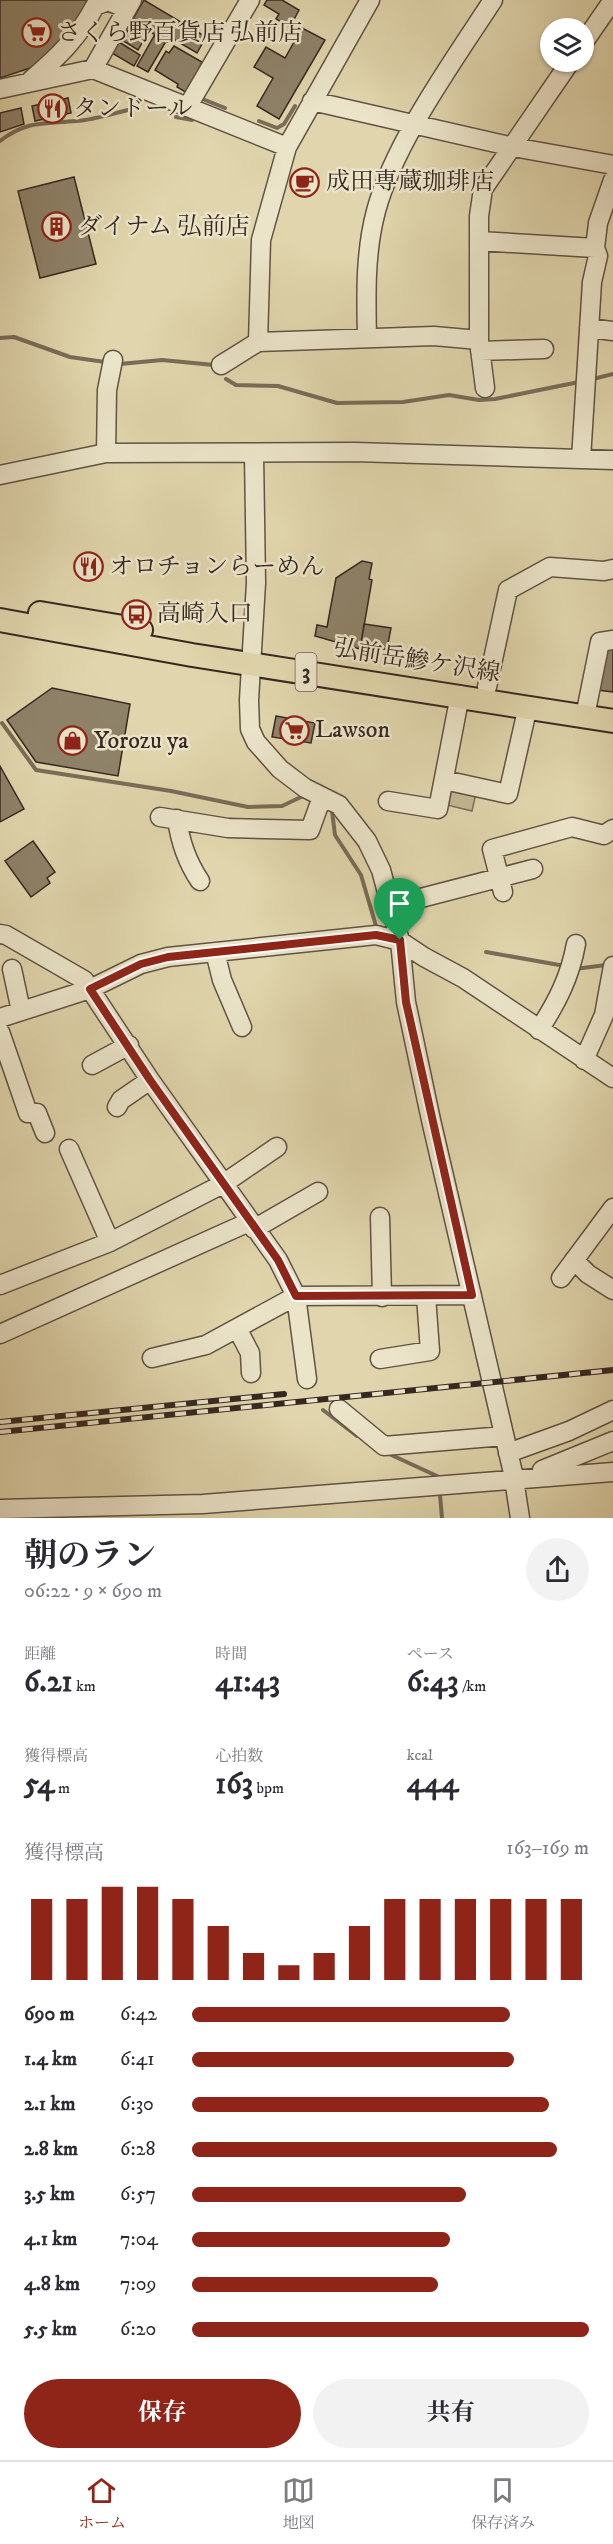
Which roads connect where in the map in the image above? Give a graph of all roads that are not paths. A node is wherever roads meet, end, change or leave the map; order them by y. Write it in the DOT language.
graph roads {
  1 [pos="250,0"];
  2 [pos="370,0"];
  3 [pos="493,0"];
  4 [pos="613,0"];
  5 [pos="130,5"];
  6 [pos="594,28"];
  7 [pos="93,69"];
  8 [pos="563,72"];
  9 [pos="27,83"];
  10 [pos="0,89"];
  11 [pos="312,101"];
  12 [pos="188,106"];
  13 [pos="416,124"];
  14 [pos="287,147"];
  15 [pos="513,147"];
  16 [pos="613,165"];
  17 [pos="613,180"];
  18 [pos="479,241"];
  19 [pos="602,254"];
  20 [pos="589,328"];
  21 [pos="613,331"];
  22 [pos="367,338"];
  23 [pos="258,342"];
  24 [pos="479,345"];
  25 [pos="544,349"];
  26 [pos="113,360"];
  27 [pos="221,365"];
  28 [pos="485,388"];
  29 [pos="106,453"];
  30 [pos="254,454"];
  31 [pos="581,459"];
  32 [pos="613,460"];
  33 [pos="0,475"];
  34 [pos="613,569"];
  35 [pos="0,607"];
  36 [pos="0,620"];
  37 [pos="613,640"];
  38 [pos="252,657"];
  39 [pos="487,687"];
  40 [pos="460,695"];
  41 [pos="528,706"];
  42 [pos="613,706"];
  43 [pos="586,709"];
  44 [pos="613,721"];
  45 [pos="444,780"];
  46 [pos="322,797"];
  47 [pos="388,801"];
  48 [pos="613,828"];
  49 [pos="533,869"];
  50 [pos="200,881"];
  51 [pos="502,886"];
  52 [pos="390,906"];
  53 [pos="0,934"];
  54 [pos="400,940"];
  55 [pos="215,952"];
  56 [pos="573,959"];
  57 [pos="613,966"];
  58 [pos="12,969"];
  59 [pos="90,989"];
  60 [pos="21,1011"];
  61 [pos="0,1018"];
  62 [pos="242,1027"];
  63 [pos="539,1030"];
  64 [pos="0,1032"];
  65 [pos="129,1045"];
  66 [pos="584,1060"];
  67 [pos="92,1065"];
  68 [pos="613,1078"];
  69 [pos="150,1080"];
  70 [pos="117,1107"];
  71 [pos="45,1133"];
  72 [pos="277,1147"];
  73 [pos="69,1149"];
  74 [pos="223,1184"];
  75 [pos="318,1192"];
  76 [pos="613,1208"];
  77 [pos="380,1217"];
  78 [pos="252,1226"];
  79 [pos="110,1242"];
  80 [pos="574,1260"];
  81 [pos="561,1278"];
  82 [pos="0,1285"];
  83 [pos="613,1290"];
  84 [pos="472,1295"];
  85 [pos="296,1296"];
  86 [pos="426,1296"];
  87 [pos="382,1297"];
  88 [pos="237,1328"];
  89 [pos="0,1334"];
  90 [pos="152,1358"];
  91 [pos="380,1359"];
  92 [pos="251,1373"];
  93 [pos="307,1379"];
  94 [pos="339,1409"];
  95 [pos="613,1410"];
  96 [pos="613,1441"];
  97 [pos="506,1444"];
  98 [pos="613,1472"];
  99 [pos="513,1476"];
  100 [pos="0,1509"];
  101 [pos="520,1518"];
  1 -- 12 [label="street"];
  2 -- 11 [label="street"];
  3 -- 13 [label="street"];
  4 -- 6 [label="street"];
  5 -- 7 [label="street"];
  5 -- 9 [label="street"];
  7 -- 9 [label="street"];
  7 -- 12 [label="street"];
  8 -- 15 [label="street"];
  9 -- 10 [label="street"];
  11 -- 13 [label="street"];
  11 -- 14 [label="street"];
  12 -- 14 [label="street"];
  13 -- 15 [label="street"];
  13 -- 22 [label="street"];
  14 -- 23 [label="street"];
  15 -- 16 [label="street"];
  15 -- 18 [label="street"];
  17 -- 19 [label="street"];
  18 -- 19 [label="street"];
  18 -- 24 [label="street"];
  19 -- 20 [label="street"];
  20 -- 21 [label="street"];
  20 -- 31 [label="street"];
  22 -- 23 [label="street"];
  22 -- 24 [label="street"];
  23 -- 27 [label="street"];
  24 -- 25 [label="street"];
  24 -- 28 [label="street"];
  26 -- 29 [label="street"];
  29 -- 30 [label="street"];
  29 -- 33 [label="street"];
  30 -- 31 [label="street"];
  30 -- 38 [label="street"];
  31 -- 32 [label="street"];
  34 -- 39 [label="street"];
  35 -- 38 [label="main road, 3"];
  36 -- 38 [label="main road, 弘前岳鰺ケ沢線 / 3"];
  37 -- 43 [label="street"];
  38 -- 39 [label="main road, 3"];
  38 -- 40 [label="main road, 弘前岳鰺ケ沢線 / 3"];
  38 -- 46 [label="street"];
  39 -- 43 [label="main road, 3"];
  40 -- 41 [label="main road, 弘前岳鰺ケ沢線 / 3"];
  40 -- 45 [label="street"];
  41 -- 43 [label="main road, 弘前岳鰺ケ沢線 / 3"];
  41 -- 45 [label="street"];
  42 -- 43 [label="main road, 3"];
  43 -- 44 [label="main road, 弘前岳鰺ケ沢線 / 3"];
  45 -- 47 [label="street"];
  46 -- 50 [label="street"];
  46 -- 52 [label="street"];
  48 -- 51 [label="street"];
  49 -- 51 [label="street"];
  51 -- 52 [label="street"];
  52 -- 54 [label="street"];
  53 -- 59 [label="street"];
  54 -- 55 [label="street"];
  54 -- 63 [label="street"];
  54 -- 84 [label="street"];
  55 -- 59 [label="street"];
  55 -- 62 [label="street"];
  56 -- 63 [label="street"];
  57 -- 66 [label="street"];
  58 -- 60 [label="street"];
  59 -- 60 [label="street"];
  59 -- 65 [label="street"];
  60 -- 61 [label="street"];
  63 -- 66 [label="street"];
  64 -- 71 [label="street"];
  65 -- 67 [label="street"];
  65 -- 69 [label="street"];
  66 -- 68 [label="street"];
  69 -- 70 [label="street"];
  69 -- 74 [label="street"];
  72 -- 74 [label="street"];
  73 -- 79 [label="street"];
  74 -- 78 [label="street"];
  74 -- 79 [label="street"];
  75 -- 78 [label="street"];
  76 -- 80 [label="street"];
  77 -- 87 [label="street"];
  78 -- 85 [label="street"];
  78 -- 89 [label="street"];
  79 -- 82 [label="street"];
  80 -- 81 [label="street"];
  80 -- 83 [label="street"];
  84 -- 86 [label="street"];
  84 -- 97 [label="street"];
  85 -- 87 [label="street"];
  85 -- 88 [label="street"];
  85 -- 93 [label="street"];
  86 -- 87 [label="street"];
  86 -- 91 [label="street"];
  88 -- 90 [label="street"];
  88 -- 92 [label="street"];
  94 -- 97 [label="street"];
  95 -- 97 [label="street"];
  96 -- 99 [label="street"];
  97 -- 99 [label="street"];
  98 -- 99 [label="street"];
  99 -- 100 [label="street"];
  99 -- 101 [label="street"];
}
